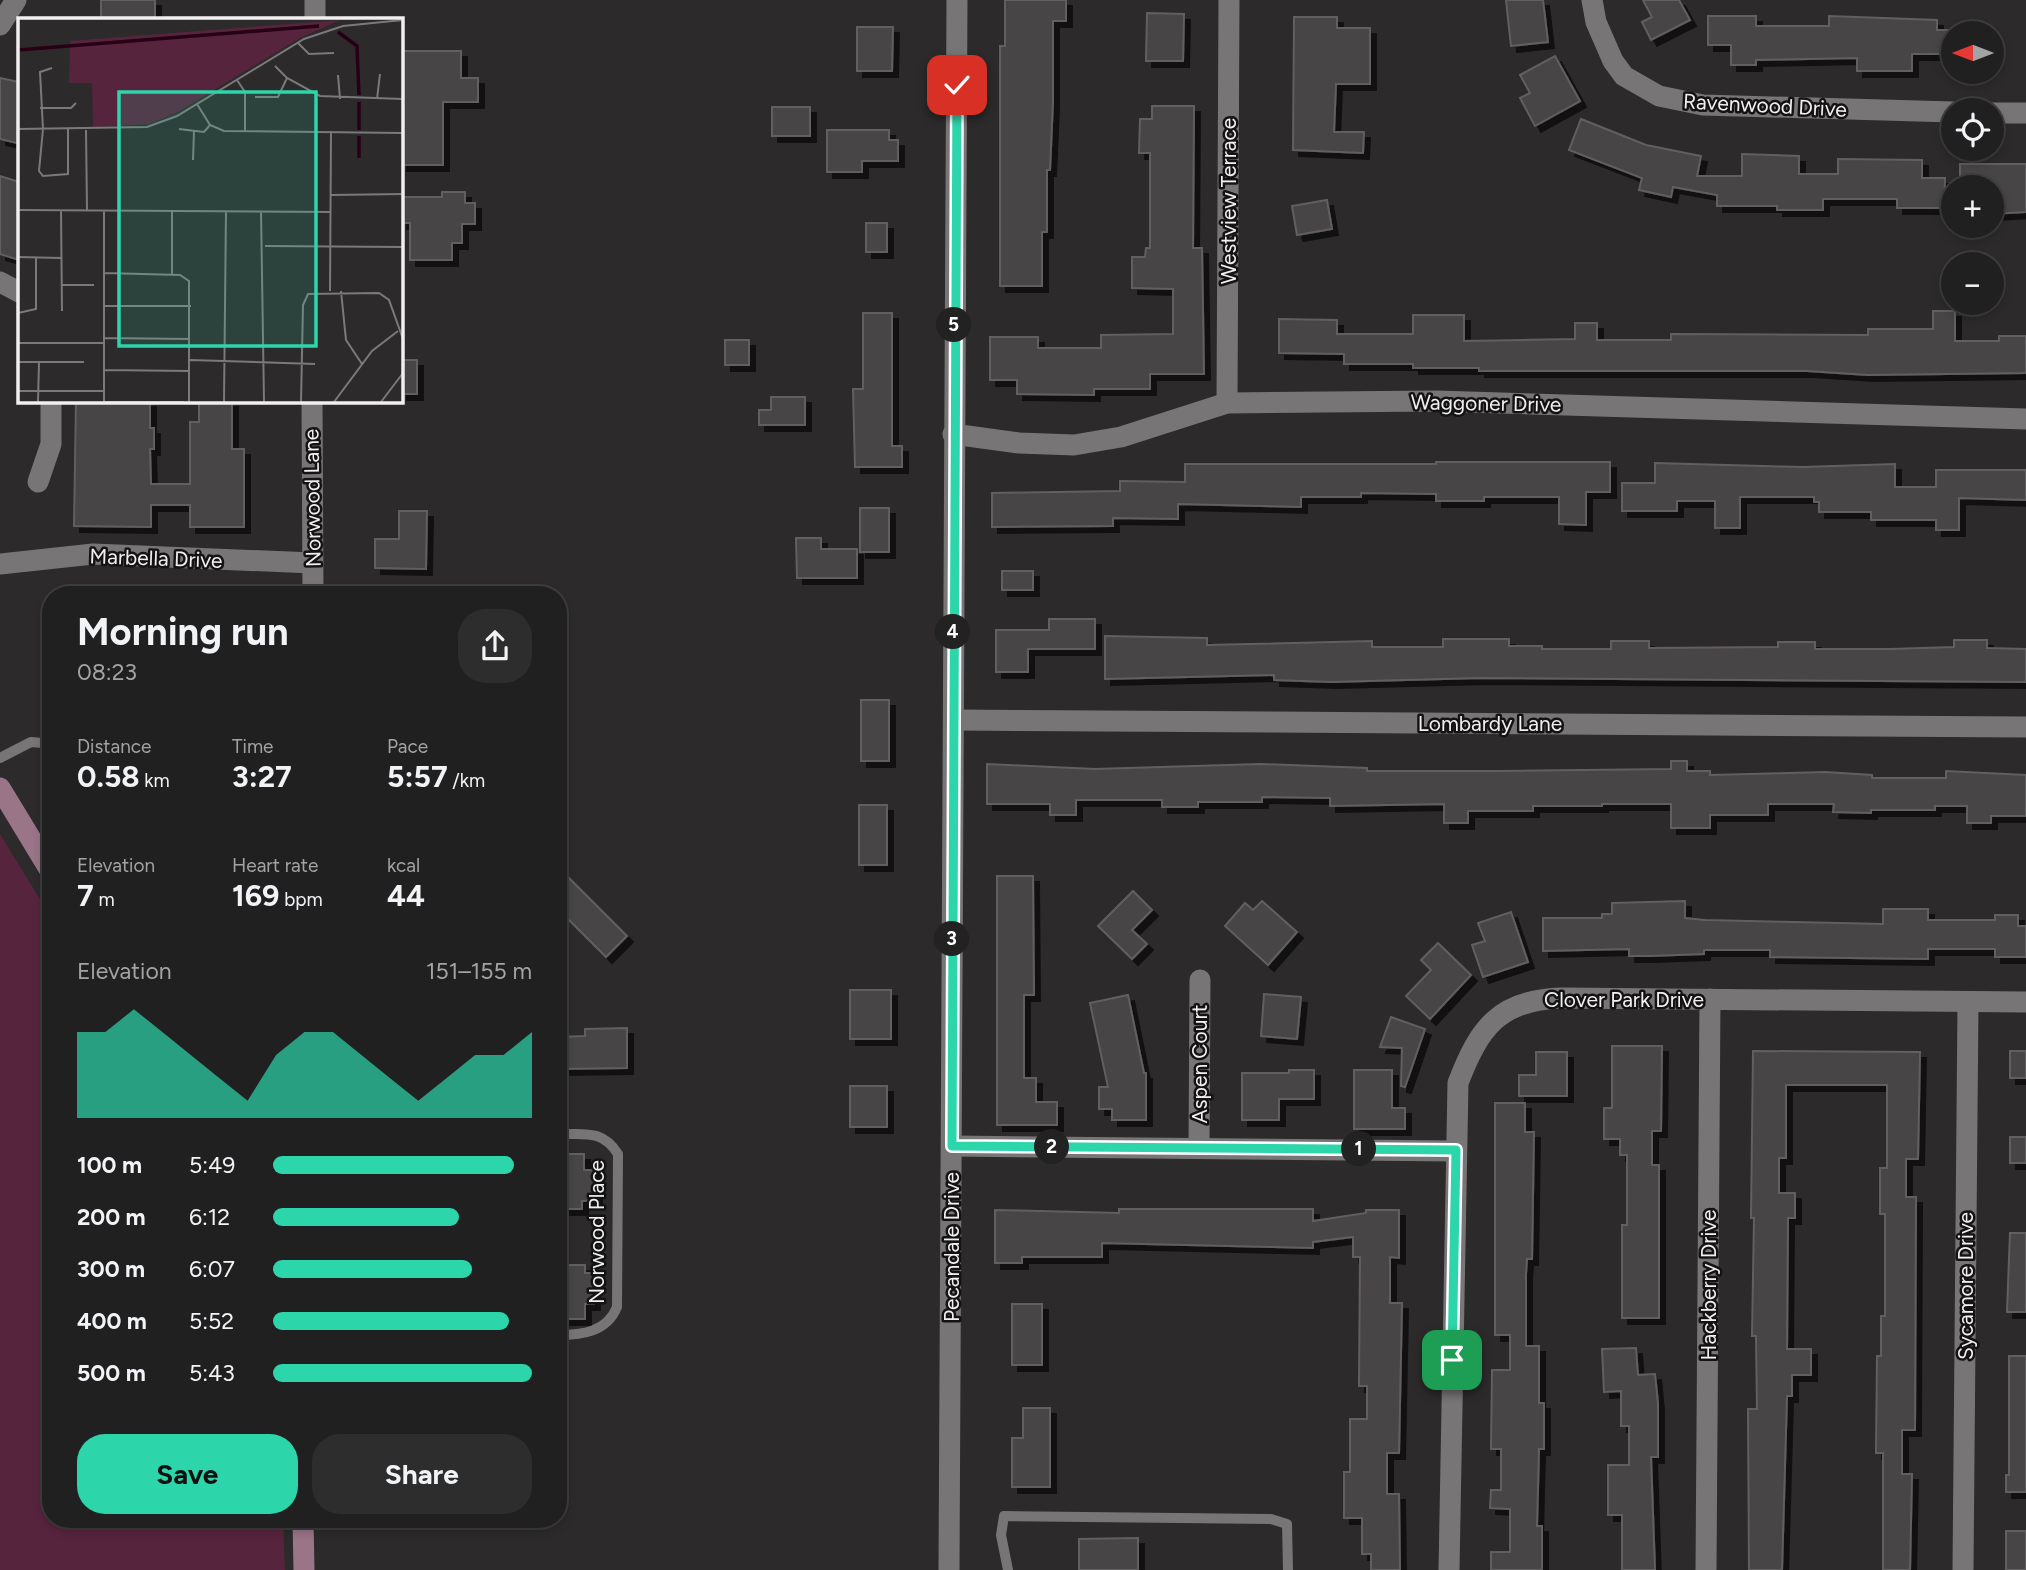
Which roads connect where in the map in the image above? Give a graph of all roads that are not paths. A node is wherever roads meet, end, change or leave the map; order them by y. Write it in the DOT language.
graph roads {
  1 [pos="315,0"];
  2 [pos="957,0"];
  3 [pos="1229,0"];
  4 [pos="1592,0"];
  5 [pos="315,18"];
  6 [pos="1941,112"];
  7 [pos="2004,113"];
  8 [pos="2026,113"];
  9 [pos="0,282"];
  10 [pos="18,291"];
  11 [pos="51,402"];
  12 [pos="312,402"];
  13 [pos="1227,403"];
  14 [pos="2026,419"];
  15 [pos="953,434"];
  16 [pos="38,482"];
  17 [pos="313,563"];
  18 [pos="0,564"];
  19 [pos="313,586"];
  20 [pos="954,720"];
  21 [pos="2026,727"];
  22 [pos="42,743"];
  23 [pos="0,758"];
  24 [pos="0,788"];
  25 [pos="42,857"];
  26 [pos="1200,981"];
  27 [pos="1710,999"];
  28 [pos="1968,1002"];
  29 [pos="2026,1002"];
  30 [pos="567,1134"];
  31 [pos="952,1146"];
  32 [pos="1199,1148"];
  33 [pos="1456,1150"];
  34 [pos="567,1335"];
  35 [pos="303,1528"];
  36 [pos="304,1570"];
  37 [pos="949,1570"];
  38 [pos="1008,1570"];
  39 [pos="1288,1570"];
  40 [pos="1450,1570"];
  41 [pos="1706,1570"];
  42 [pos="1963,1570"];
  1 -- 5 [label="street"];
  2 -- 15 [label="street, Pecandale Drive"];
  3 -- 13 [label="street, Westview Terrace"];
  4 -- 6 [label="street, Ravenwood Drive"];
  7 -- 8 [label="street"];
  9 -- 10 [label="street"];
  11 -- 16 [label="street"];
  12 -- 17 [label="street, Norwood Lane"];
  13 -- 14 [label="street, Waggoner Drive"];
  13 -- 15 [label="street, Waggoner Drive"];
  15 -- 20 [label="street, Pecandale Drive"];
  17 -- 18 [label="street, Marbella Drive"];
  17 -- 19 [label="street, Norwood Lane"];
  20 -- 21 [label="street, Lombardy Lane"];
  20 -- 31 [label="street, Pecandale Drive"];
  22 -- 23 [label="lane"];
  24 -- 25 [label="main road"];
  26 -- 32 [label="street, Aspen Court"];
  27 -- 28 [label="street, Clover Park Drive"];
  27 -- 33 [label="street, Clover Park Drive"];
  27 -- 41 [label="street, Hackberry Drive"];
  28 -- 29 [label="street, Clover Park Drive"];
  28 -- 42 [label="street, Sycamore Drive"];
  30 -- 34 [label="lane, Norwood Place"];
  31 -- 32 [label="street"];
  31 -- 37 [label="street, Pecandale Drive"];
  32 -- 33 [label="street"];
  33 -- 40 [label="street, Clover Park Drive"];
  35 -- 36 [label="main road"];
  38 -- 39 [label="lane"];
}
